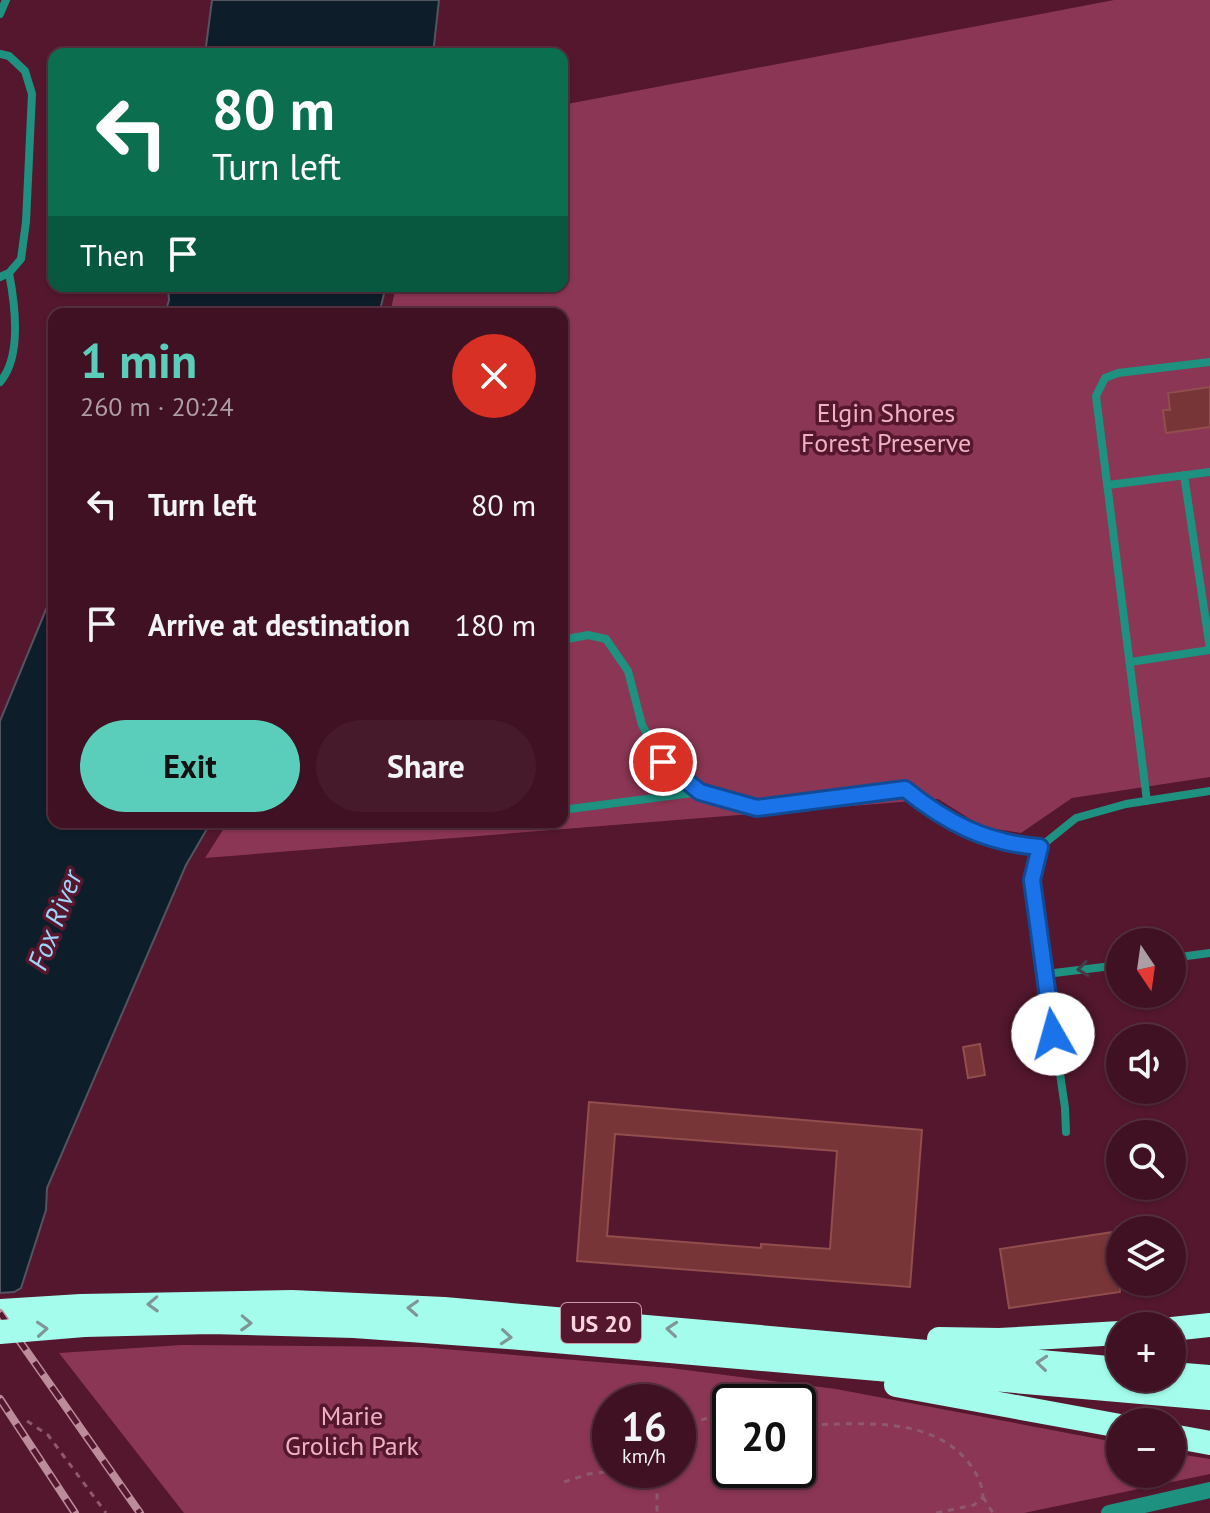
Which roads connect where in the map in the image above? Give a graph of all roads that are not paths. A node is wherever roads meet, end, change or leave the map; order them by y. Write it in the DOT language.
graph roads {
  1 [pos="6,0"];
  2 [pos="0,14"];
  3 [pos="0,54"];
  4 [pos="9,273"];
  5 [pos="0,277"];
  6 [pos="1210,362"];
  7 [pos="0,382"];
  8 [pos="1210,472"];
  9 [pos="1184,475"];
  10 [pos="1108,485"];
  11 [pos="1210,568"];
  12 [pos="1198,570"];
  13 [pos="568,639"];
  14 [pos="1210,650"];
  15 [pos="1130,662"];
  16 [pos="1210,791"];
  17 [pos="700,792"];
  18 [pos="1147,801"];
  19 [pos="568,809"];
  20 [pos="1040,847"];
  21 [pos="1210,953"];
  22 [pos="1186,956"];
  23 [pos="1106,967"];
  24 [pos="1046,974"];
  25 [pos="1066,1132"];
  26 [pos="0,1311"];
  27 [pos="83,1316"];
  28 [pos="1210,1325"];
  29 [pos="1186,1328"];
  30 [pos="0,1332"];
  31 [pos="721,1334"];
  32 [pos="1106,1334"];
  33 [pos="748,1359"];
  34 [pos="1106,1368"];
  35 [pos="1186,1375"];
  36 [pos="1210,1377"];
  37 [pos="1210,1398"];
  38 [pos="1106,1423"];
  39 [pos="1186,1439"];
  40 [pos="1210,1443"];
  41 [pos="1210,1490"];
  42 [pos="1109,1513"];
  1 -- 2 [label="lane"];
  3 -- 4 [label="lane"];
  4 -- 5 [label="lane"];
  4 -- 7 [label="lane"];
  6 -- 10 [label="lane"];
  8 -- 9 [label="lane"];
  9 -- 10 [label="lane"];
  9 -- 12 [label="lane"];
  10 -- 15 [label="lane"];
  11 -- 12 [label="lane"];
  12 -- 14 [label="lane"];
  13 -- 17 [label="lane"];
  14 -- 15 [label="lane"];
  15 -- 18 [label="lane"];
  16 -- 18 [label="lane"];
  17 -- 19 [label="lane"];
  17 -- 20 [label="lane"];
  18 -- 20 [label="lane"];
  20 -- 24 [label="lane"];
  21 -- 22 [label="lane"];
  23 -- 24 [label="lane, one-way"];
  24 -- 25 [label="lane"];
  26 -- 27 [label="highway, US 20"];
  30 -- 27 [label="highway, US 20, one-way, bridge"];
  31 -- 27 [label="highway, US 20, one-way"];
  27 -- 33 [label="highway, US 20, one-way"];
  28 -- 29 [label="highway"];
  31 -- 32 [label="highway"];
  34 -- 31 [label="highway, US 20, one-way"];
  33 -- 37 [label="highway, US 20"];
  33 -- 38 [label="highway"];
  35 -- 36 [label="highway"];
  39 -- 40 [label="highway"];
  41 -- 42 [label="street"];
}
